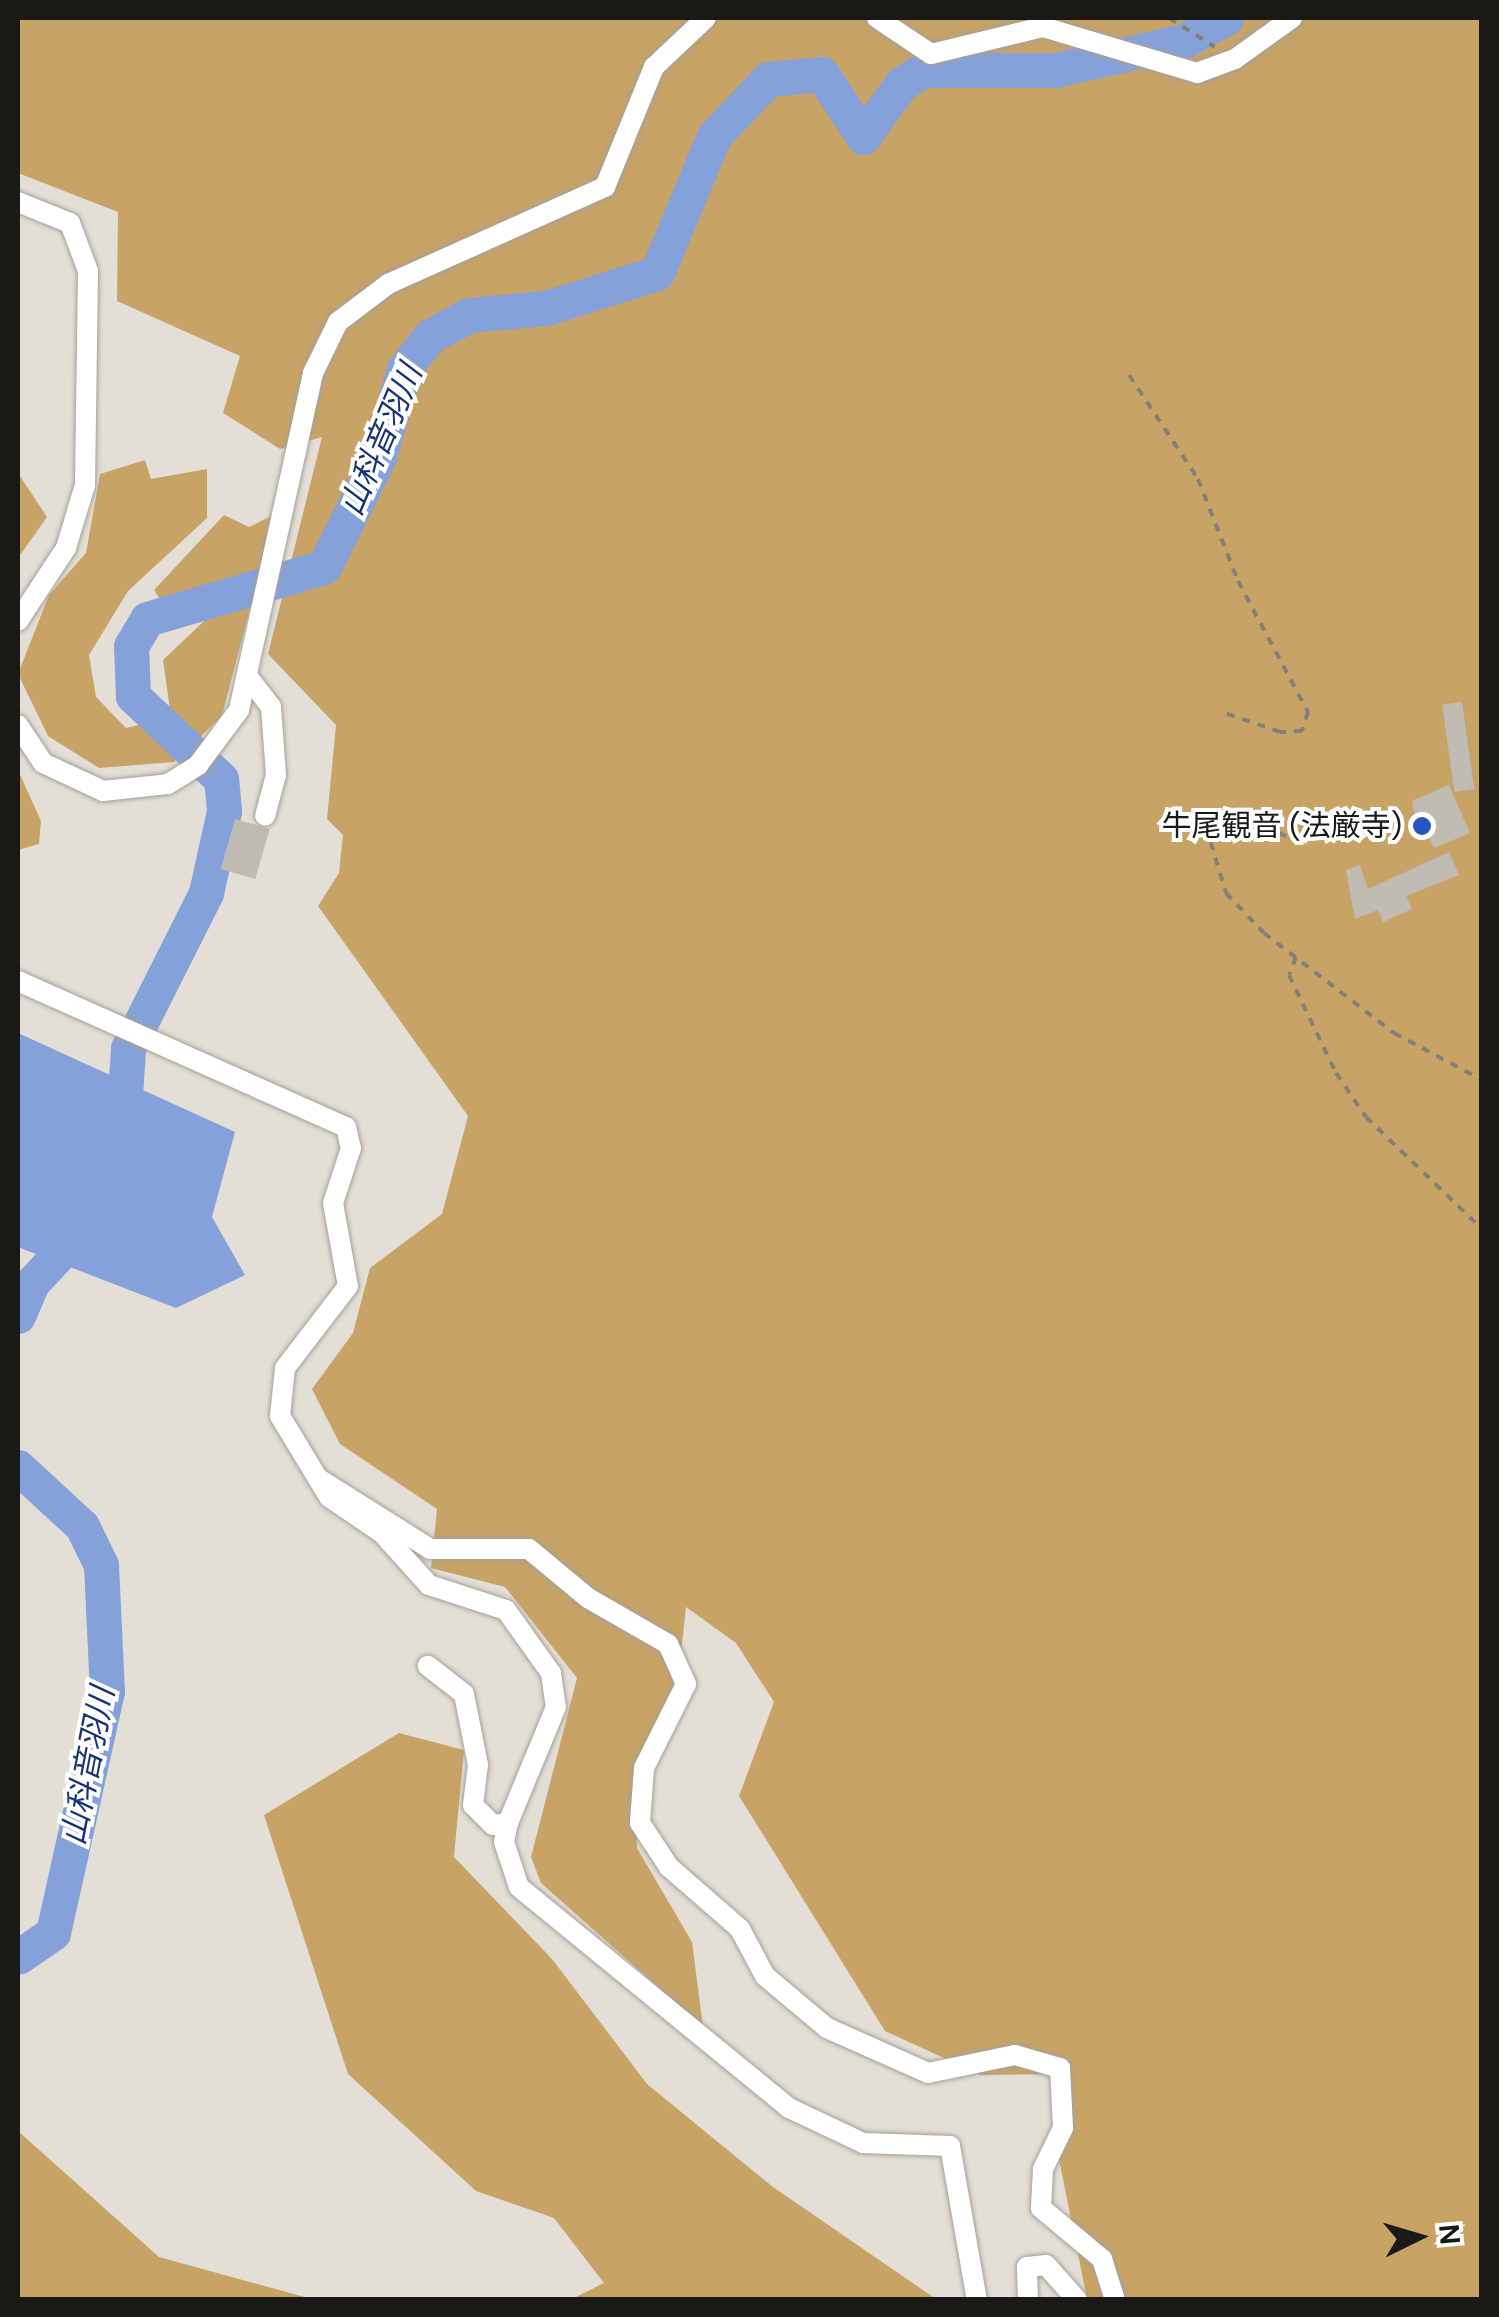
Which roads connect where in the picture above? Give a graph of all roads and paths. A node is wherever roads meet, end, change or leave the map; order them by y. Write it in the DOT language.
graph roads {
  1 [pos="706,18"];
  2 [pos="877,18"];
  3 [pos="1170,18"];
  4 [pos="1292,18"];
  5 [pos="1234,59"];
  6 [pos="18,202"];
  7 [pos="1129,376"];
  8 [pos="18,622"];
  9 [pos="250,667"];
  10 [pos="1222,712"];
  11 [pos="18,725"];
  12 [pos="265,816"];
  13 [pos="1301,842"];
  14 [pos="1296,957"];
  15 [pos="18,981"];
  16 [pos="1482,1080"];
  17 [pos="1482,1229"];
  18 [pos="317,1478"];
  19 [pos="428,1666"];
  20 [pos="508,1824"];
  21 [pos="978,2300"];
  22 [pos="1028,2300"];
  23 [pos="1077,2300"];
  24 [pos="1115,2300"];
  1 -- 9 [label="street"];
  2 -- 5 [label="street"];
  3 -- 5 [label="path"];
  4 -- 5 [label="street"];
  6 -- 8 [label="street"];
  7 -- 10 [label="path"];
  9 -- 11 [label="street"];
  9 -- 12 [label="street"];
  13 -- 14 [label="path"];
  14 -- 16 [label="path"];
  14 -- 17 [label="path"];
  15 -- 18 [label="street"];
  18 -- 20 [label="street"];
  18 -- 24 [label="street"];
  19 -- 20 [label="street"];
  20 -- 21 [label="street"];
  22 -- 23 [label="street"];
}
